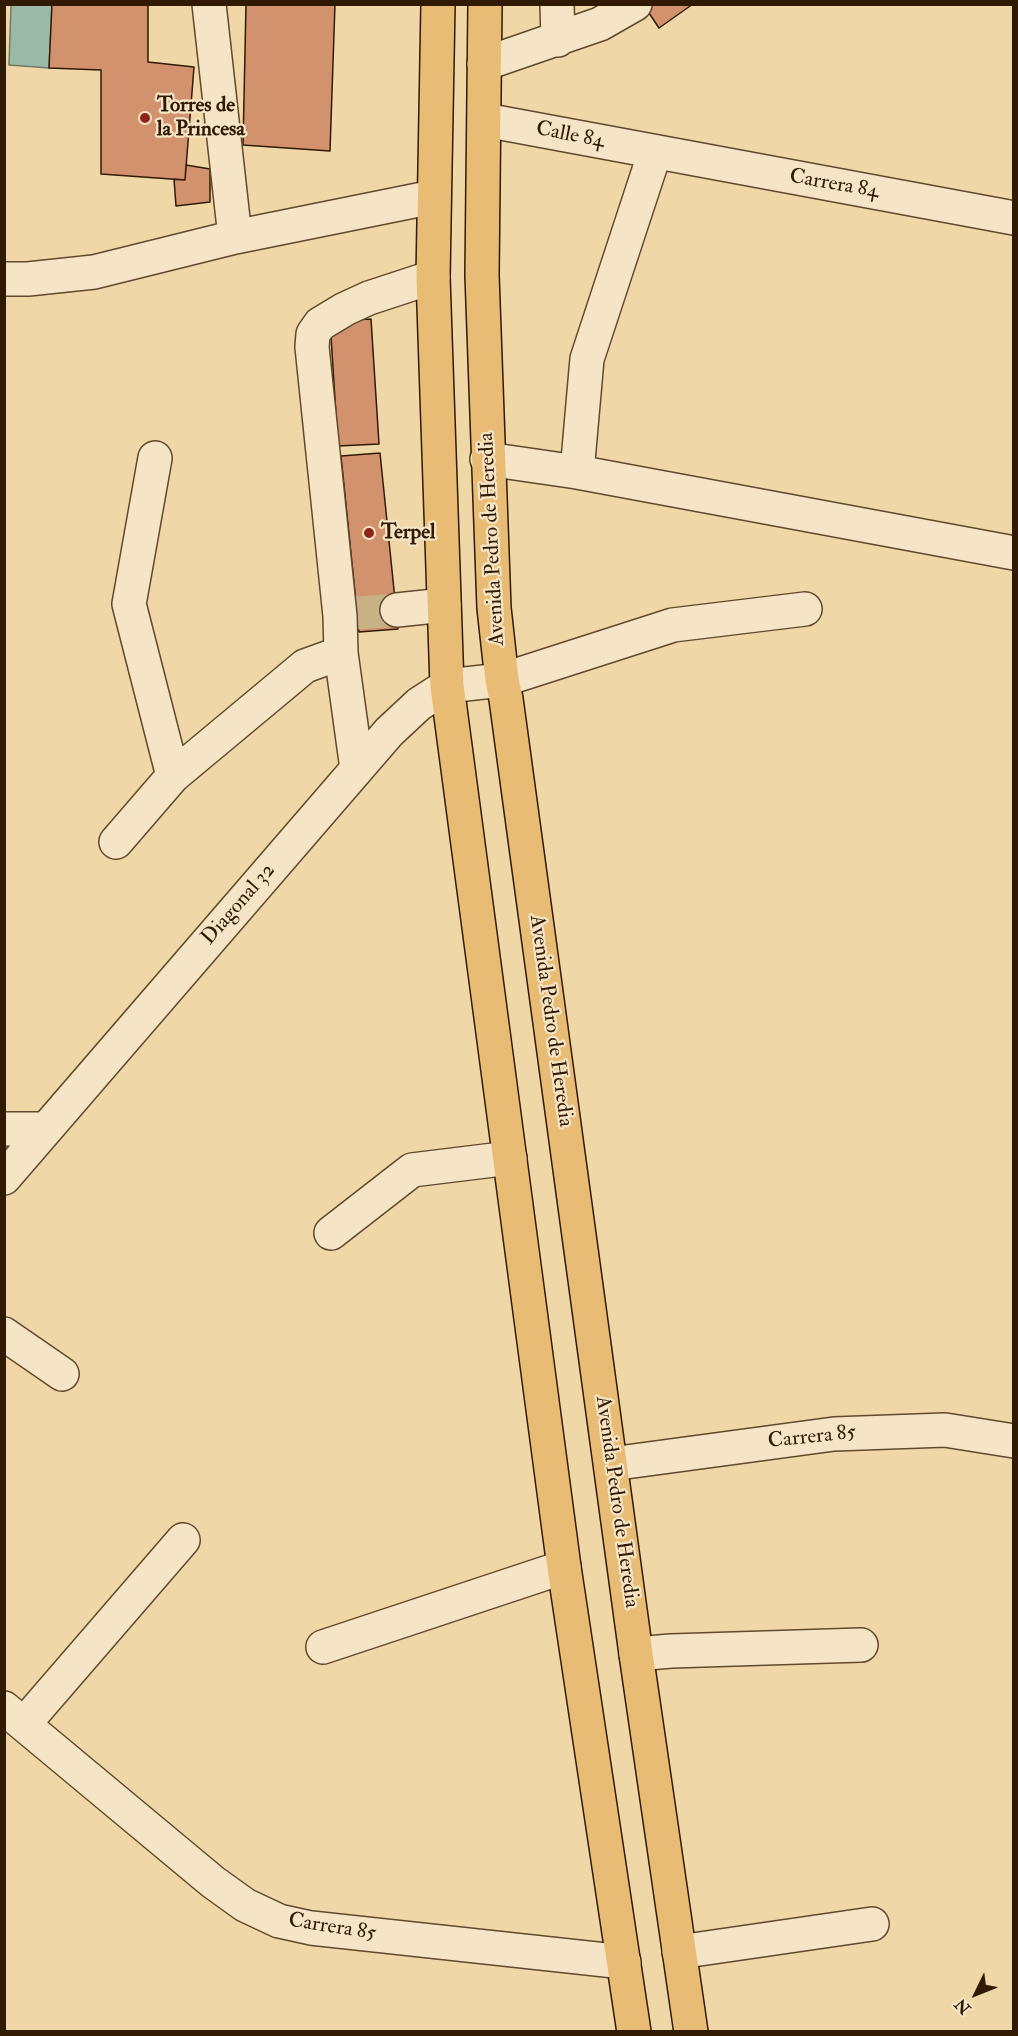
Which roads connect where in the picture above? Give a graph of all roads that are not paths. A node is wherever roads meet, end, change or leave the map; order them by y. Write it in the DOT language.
graph roads {
  1 [pos="209,4"];
  2 [pos="438,4"];
  3 [pos="485,4"];
  4 [pos="557,4"];
  5 [pos="635,4"];
  6 [pos="558,40"];
  7 [pos="484,64"];
  8 [pos="485,120"];
  9 [pos="655,152"];
  10 [pos="433,196"];
  11 [pos="1014,218"];
  12 [pos="235,237"];
  13 [pos="434,277"];
  14 [pos="4,279"];
  15 [pos="155,458"];
  16 [pos="487,459"];
  17 [pos="577,472"];
  18 [pos="1014,554"];
  19 [pos="444,605"];
  20 [pos="805,609"];
  21 [pos="396,610"];
  22 [pos="341,652"];
  23 [pos="502,680"];
  24 [pos="447,686"];
  25 [pos="357,769"];
  26 [pos="173,776"];
  27 [pos="116,842"];
  28 [pos="4,1129"];
  29 [pos="45,1129"];
  30 [pos="510,1158"];
  31 [pos="4,1178"];
  32 [pos="331,1233"];
  33 [pos="4,1334"];
  34 [pos="62,1374"];
  35 [pos="1014,1441"];
  36 [pos="611,1464"];
  37 [pos="183,1540"];
  38 [pos="564,1567"];
  39 [pos="861,1645"];
  40 [pos="323,1647"];
  41 [pos="636,1654"];
  42 [pos="14,1716"];
  43 [pos="872,1924"];
  44 [pos="679,1952"];
  45 [pos="624,1962"];
  46 [pos="634,2031"];
  47 [pos="691,2031"];
  1 -- 12 [label="street"];
  2 -- 10 [label="highway"];
  3 -- 7 [label="highway, Avenida Pedro de Heredia"];
  4 -- 6 [label="street"];
  5 -- 6 [label="street"];
  6 -- 7 [label="street"];
  7 -- 8 [label="highway, Avenida Pedro de Heredia"];
  8 -- 9 [label="street, Calle 84"];
  8 -- 16 [label="highway, Avenida Pedro de Heredia"];
  9 -- 11 [label="street, Carrera 84"];
  9 -- 17 [label="street"];
  10 -- 12 [label="street"];
  10 -- 13 [label="highway"];
  12 -- 14 [label="street"];
  13 -- 19 [label="highway"];
  13 -- 22 [label="street"];
  15 -- 26 [label="street"];
  16 -- 17 [label="street"];
  16 -- 23 [label="highway, Avenida Pedro de Heredia"];
  17 -- 18 [label="street"];
  19 -- 21 [label="street"];
  19 -- 24 [label="highway"];
  20 -- 23 [label="street, Diagonal 32"];
  22 -- 25 [label="street"];
  22 -- 26 [label="street"];
  23 -- 24 [label="street, Diagonal 32"];
  23 -- 36 [label="highway, Avenida Pedro de Heredia"];
  24 -- 25 [label="street, Diagonal 32"];
  24 -- 30 [label="highway"];
  25 -- 29 [label="street, Diagonal 32"];
  26 -- 27 [label="street"];
  28 -- 29 [label="street"];
  29 -- 31 [label="street, Diagonal 32"];
  30 -- 32 [label="street"];
  30 -- 38 [label="highway"];
  33 -- 34 [label="street"];
  35 -- 36 [label="street, Carrera 85"];
  36 -- 41 [label="highway, Avenida Pedro de Heredia"];
  37 -- 42 [label="street"];
  38 -- 40 [label="street"];
  38 -- 45 [label="highway"];
  39 -- 41 [label="street"];
  41 -- 44 [label="highway, Avenida Pedro de Heredia"];
  42 -- 45 [label="street, Carrera 85"];
  43 -- 44 [label="street"];
  44 -- 47 [label="highway, Avenida Pedro de Heredia"];
  45 -- 46 [label="highway"];
}
